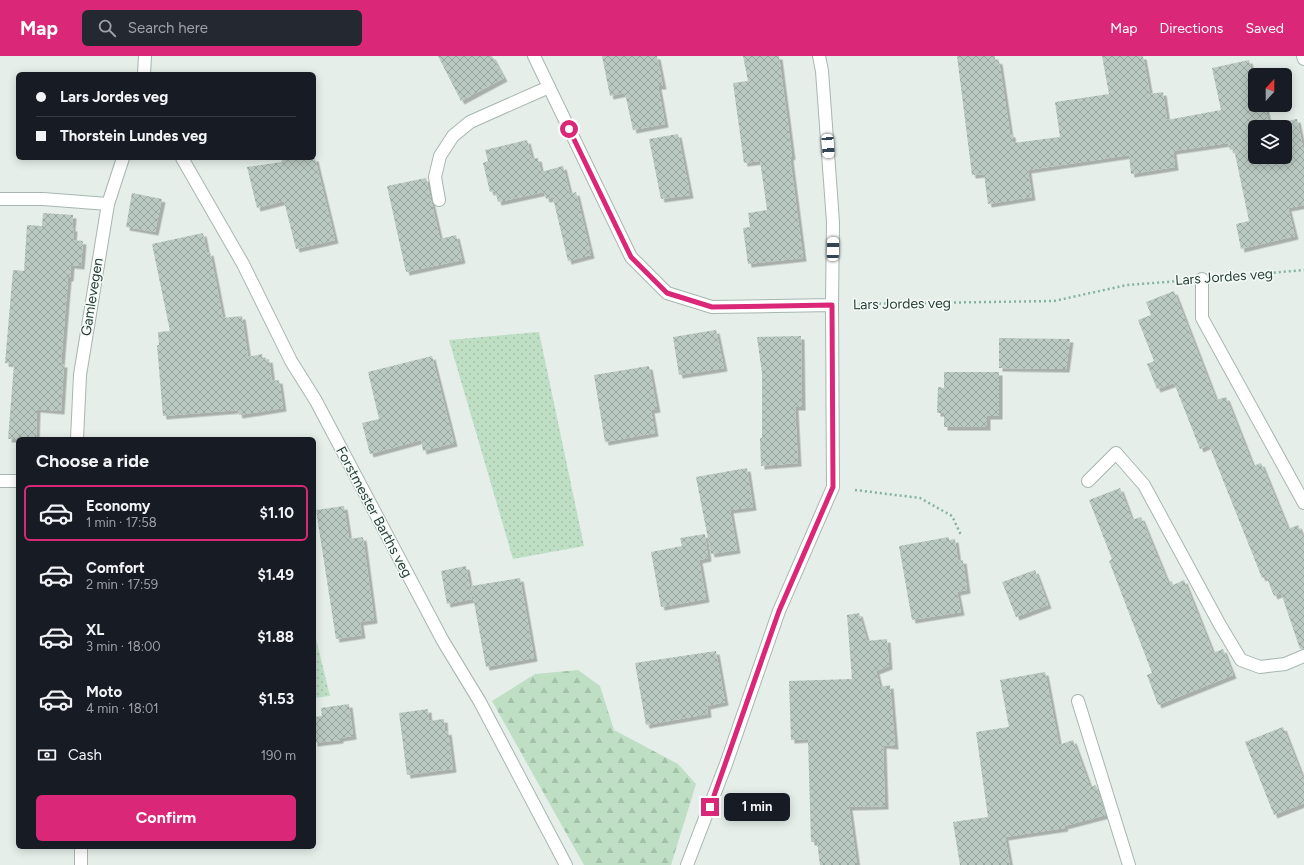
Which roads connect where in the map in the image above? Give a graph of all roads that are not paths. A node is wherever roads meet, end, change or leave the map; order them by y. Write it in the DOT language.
graph roads {
  1 [pos="145,56"];
  2 [pos="534,56"];
  3 [pos="819,56"];
  4 [pos="1303,56"];
  5 [pos="1304,59"];
  6 [pos="144,72"];
  7 [pos="549,88"];
  8 [pos="122,160"];
  9 [pos="183,160"];
  10 [pos="0,199"];
  11 [pos="439,200"];
  12 [pos="108,204"];
  13 [pos="1202,279"];
  14 [pos="832,305"];
  15 [pos="78,437"];
  16 [pos="0,481"];
  17 [pos="16,481"];
  18 [pos="1088,481"];
  19 [pos="1304,503"];
  20 [pos="1304,656"];
  21 [pos="1078,701"];
  22 [pos="81,849"];
  23 [pos="81,865"];
  24 [pos="566,865"];
  25 [pos="687,865"];
  26 [pos="1129,865"];
  1 -- 6 [label="street"];
  2 -- 7 [label="street"];
  3 -- 14 [label="street"];
  4 -- 5 [label="street"];
  7 -- 11 [label="street"];
  7 -- 14 [label="street"];
  8 -- 12 [label="street, Gamlevegen"];
  9 -- 24 [label="street, Forstmester Barths veg"];
  10 -- 12 [label="street"];
  12 -- 15 [label="street, Gamlevegen"];
  13 -- 19 [label="street"];
  14 -- 25 [label="street"];
  16 -- 17 [label="street"];
  18 -- 20 [label="street"];
  21 -- 26 [label="street"];
  22 -- 23 [label="street"];
}
